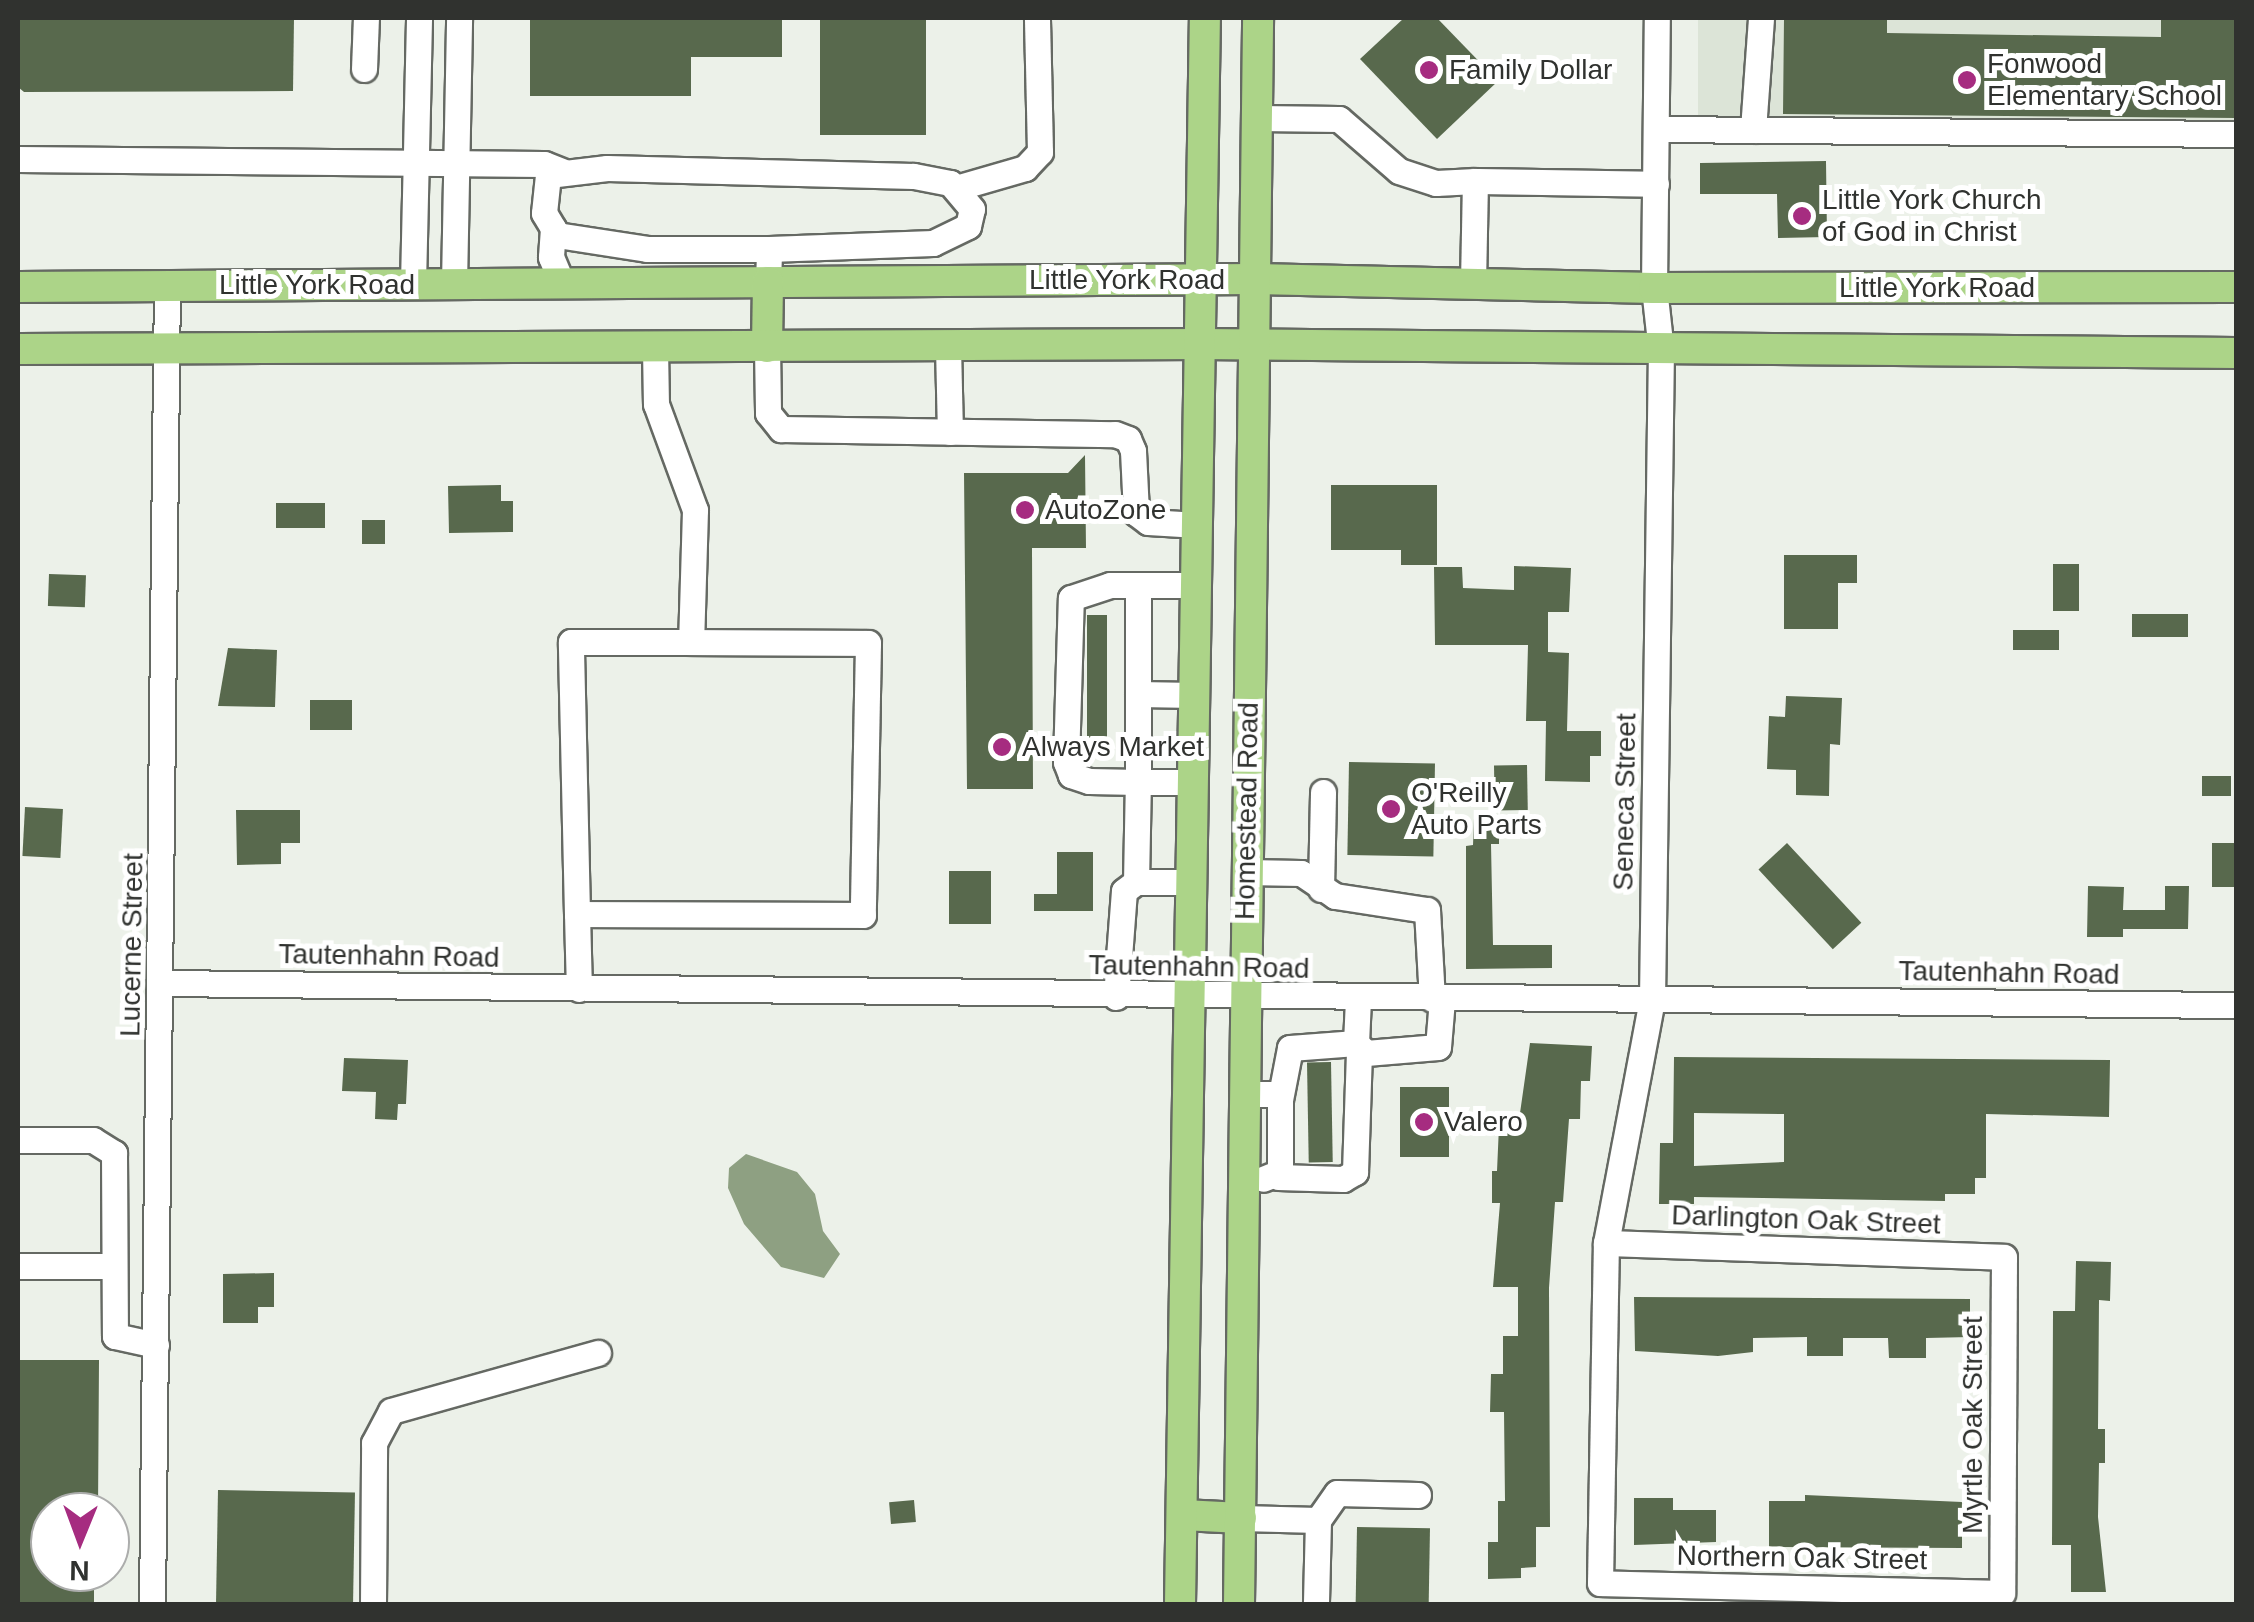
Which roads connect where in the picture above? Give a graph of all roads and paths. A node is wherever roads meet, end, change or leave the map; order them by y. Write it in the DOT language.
graph roads {
  1 [pos="366,18"];
  2 [pos="419,18"];
  3 [pos="458,18"];
  4 [pos="1038,18"];
  5 [pos="1205,18"];
  6 [pos="1258,18"];
  7 [pos="1657,18"];
  8 [pos="1760,18"];
  9 [pos="364,68"];
  10 [pos="1258,118"];
  11 [pos="1656,129"];
  12 [pos="1754,130"];
  13 [pos="2236,134"];
  14 [pos="18,159"];
  15 [pos="416,163"];
  16 [pos="456,164"];
  17 [pos="562,171"];
  18 [pos="1476,181"];
  19 [pos="1656,184"];
  20 [pos="956,188"];
  21 [pos="553,228"];
  22 [pos="769,248"];
  23 [pos="1256,279"];
  24 [pos="1202,280"];
  25 [pos="768,282"];
  26 [pos="562,283"];
  27 [pos="413,284"];
  28 [pos="454,284"];
  29 [pos="1473,284"];
  30 [pos="167,286"];
  31 [pos="18,287"];
  32 [pos="2236,287"];
  33 [pos="1654,288"];
  34 [pos="1201,344"];
  35 [pos="948,346"];
  36 [pos="1250,346"];
  37 [pos="767,347"];
  38 [pos="656,348"];
  39 [pos="18,349"];
  40 [pos="169,350"];
  41 [pos="1661,351"];
  42 [pos="2236,353"];
  43 [pos="950,432"];
  44 [pos="1198,525"];
  45 [pos="1197,585"];
  46 [pos="1138,586"];
  47 [pos="691,642"];
  48 [pos="1138,694"];
  49 [pos="1195,695"];
  50 [pos="1138,782"];
  51 [pos="1194,782"];
  52 [pos="1322,792"];
  53 [pos="1246,872"];
  54 [pos="1136,882"];
  55 [pos="1193,882"];
  56 [pos="1321,889"];
  57 [pos="577,914"];
  58 [pos="162,983"];
  59 [pos="579,989"];
  60 [pos="1116,996"];
  61 [pos="1191,997"];
  62 [pos="1244,998"];
  63 [pos="1358,999"];
  64 [pos="1437,999"];
  65 [pos="1652,1000"];
  66 [pos="2236,1005"];
  67 [pos="1357,1046"];
  68 [pos="1244,1094"];
  69 [pos="1280,1100"];
  70 [pos="18,1140"];
  71 [pos="1278,1177"];
  72 [pos="1243,1179"];
  73 [pos="1606,1243"];
  74 [pos="2004,1257"];
  75 [pos="18,1266"];
  76 [pos="114,1266"];
  77 [pos="156,1345"];
  78 [pos="598,1353"];
  79 [pos="1418,1495"];
  80 [pos="1183,1515"];
  81 [pos="1241,1518"];
  82 [pos="1318,1520"];
  83 [pos="1600,1582"];
  84 [pos="2002,1593"];
  85 [pos="152,1604"];
  86 [pos="373,1604"];
  87 [pos="1180,1604"];
  88 [pos="1240,1604"];
  89 [pos="1316,1604"];
  1 -- 9 [label="street"];
  2 -- 15 [label="street"];
  3 -- 16 [label="street"];
  4 -- 20 [label="street"];
  5 -- 24 [label="main road, Homestead Road"];
  6 -- 10 [label="main road, Homestead Road"];
  7 -- 11 [label="street, Seneca Street"];
  8 -- 12 [label="street"];
  10 -- 18 [label="street"];
  10 -- 23 [label="main road, Homestead Road"];
  11 -- 12 [label="street"];
  11 -- 19 [label="street, Seneca Street"];
  12 -- 13 [label="street"];
  14 -- 15 [label="street"];
  15 -- 16 [label="street"];
  15 -- 27 [label="street"];
  16 -- 17 [label="street"];
  16 -- 28 [label="street"];
  17 -- 20 [label="street"];
  17 -- 21 [label="street"];
  18 -- 19 [label="street"];
  18 -- 29 [label="street"];
  19 -- 33 [label="street, Seneca Street"];
  20 -- 22 [label="street"];
  21 -- 22 [label="street"];
  21 -- 26 [label="street"];
  22 -- 25 [label="street"];
  23 -- 24 [label="main road, Little York Road"];
  23 -- 29 [label="main road, Little York Road"];
  23 -- 36 [label="main road, Homestead Road"];
  24 -- 25 [label="main road, Little York Road"];
  24 -- 34 [label="main road, Homestead Road"];
  25 -- 26 [label="main road, Little York Road"];
  25 -- 37 [label="main road"];
  26 -- 28 [label="main road, Little York Road"];
  27 -- 28 [label="main road, Little York Road"];
  27 -- 30 [label="main road, Little York Road"];
  29 -- 33 [label="main road, Little York Road"];
  30 -- 31 [label="main road, Little York Road"];
  30 -- 40 [label="street, Lucerne Street"];
  32 -- 33 [label="main road, Little York Road"];
  33 -- 41 [label="street, Seneca Street"];
  34 -- 35 [label="main road"];
  34 -- 36 [label="main road"];
  34 -- 44 [label="main road, Homestead Road"];
  35 -- 37 [label="main road"];
  35 -- 43 [label="street"];
  36 -- 41 [label="main road"];
  36 -- 53 [label="main road, Homestead Road"];
  37 -- 38 [label="main road"];
  37 -- 43 [label="street"];
  38 -- 40 [label="main road"];
  38 -- 47 [label="street"];
  39 -- 40 [label="main road"];
  40 -- 58 [label="street, Lucerne Street"];
  41 -- 42 [label="main road"];
  41 -- 65 [label="street, Seneca Street"];
  43 -- 44 [label="street"];
  44 -- 45 [label="main road, Homestead Road"];
  45 -- 46 [label="street"];
  45 -- 49 [label="main road, Homestead Road"];
  46 -- 48 [label="street"];
  46 -- 50 [label="street"];
  47 -- 57 [label="street"];
  47 -- 57 [label="street"];
  48 -- 49 [label="street"];
  48 -- 50 [label="street"];
  49 -- 51 [label="main road, Homestead Road"];
  50 -- 51 [label="street"];
  50 -- 54 [label="street"];
  51 -- 55 [label="main road, Homestead Road"];
  52 -- 56 [label="street"];
  53 -- 56 [label="street"];
  53 -- 62 [label="main road, Homestead Road"];
  54 -- 55 [label="street"];
  54 -- 60 [label="street"];
  55 -- 61 [label="main road, Homestead Road"];
  56 -- 64 [label="street"];
  57 -- 59 [label="street"];
  58 -- 59 [label="street, Tautenhahn Road"];
  58 -- 77 [label="street, Lucerne Street"];
  59 -- 60 [label="street, Tautenhahn Road"];
  60 -- 61 [label="street, Tautenhahn Road"];
  61 -- 62 [label="street, Tautenhahn Road"];
  61 -- 80 [label="main road, Homestead Road"];
  62 -- 63 [label="street, Tautenhahn Road"];
  62 -- 68 [label="main road, Homestead Road"];
  63 -- 64 [label="street, Tautenhahn Road"];
  63 -- 67 [label="street"];
  64 -- 65 [label="street, Tautenhahn Road"];
  64 -- 67 [label="street"];
  65 -- 66 [label="street, Tautenhahn Road"];
  65 -- 73 [label="street, Seneca Street"];
  67 -- 69 [label="street"];
  67 -- 71 [label="street"];
  68 -- 69 [label="street"];
  68 -- 72 [label="main road, Homestead Road"];
  69 -- 71 [label="street"];
  70 -- 76 [label="street"];
  71 -- 72 [label="street"];
  72 -- 81 [label="main road, Homestead Road"];
  73 -- 74 [label="street, Darlington Oak Street"];
  73 -- 83 [label="street, Seneca Street"];
  74 -- 84 [label="street, Myrtle Oak Street"];
  75 -- 76 [label="street"];
  76 -- 77 [label="street"];
  77 -- 85 [label="street, Lucerne Street"];
  78 -- 86 [label="street"];
  79 -- 82 [label="street"];
  80 -- 81 [label="main road"];
  80 -- 87 [label="main road, Homestead Road"];
  81 -- 82 [label="street"];
  81 -- 88 [label="main road, Homestead Road"];
  82 -- 89 [label="street"];
  83 -- 84 [label="street, Northern Oak Street"];
}
